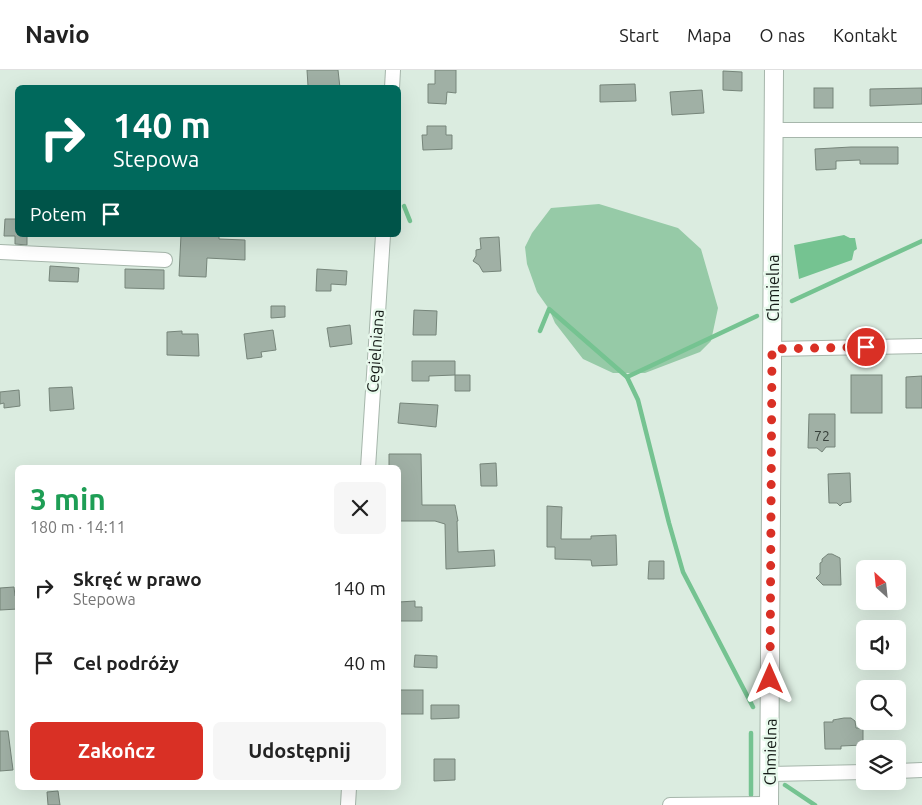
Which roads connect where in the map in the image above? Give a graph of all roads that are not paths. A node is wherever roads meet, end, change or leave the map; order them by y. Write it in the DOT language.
graph roads {
  1 [pos="393,70"];
  2 [pos="774,70"];
  3 [pos="392,85"];
  4 [pos="773,130"];
  5 [pos="922,130"];
  6 [pos="384,237"];
  7 [pos="0,252"];
  8 [pos="165,260"];
  9 [pos="922,346"];
  10 [pos="772,349"];
  11 [pos="368,465"];
  12 [pos="922,770"];
  13 [pos="906,771"];
  14 [pos="856,772"];
  15 [pos="770,774"];
  16 [pos="349,790"];
  17 [pos="769,804"];
  18 [pos="348,805"];
  19 [pos="670,805"];
  1 -- 3 [label="street"];
  2 -- 4 [label="street, Chmielna"];
  4 -- 5 [label="street"];
  4 -- 10 [label="street, Chmielna"];
  6 -- 11 [label="street, Cegielniana"];
  7 -- 8 [label="street"];
  9 -- 10 [label="street"];
  10 -- 15 [label="street, Chmielna"];
  12 -- 13 [label="street"];
  14 -- 15 [label="street"];
  15 -- 17 [label="street, Chmielna"];
  16 -- 18 [label="street"];
  17 -- 19 [label="street"];
}
